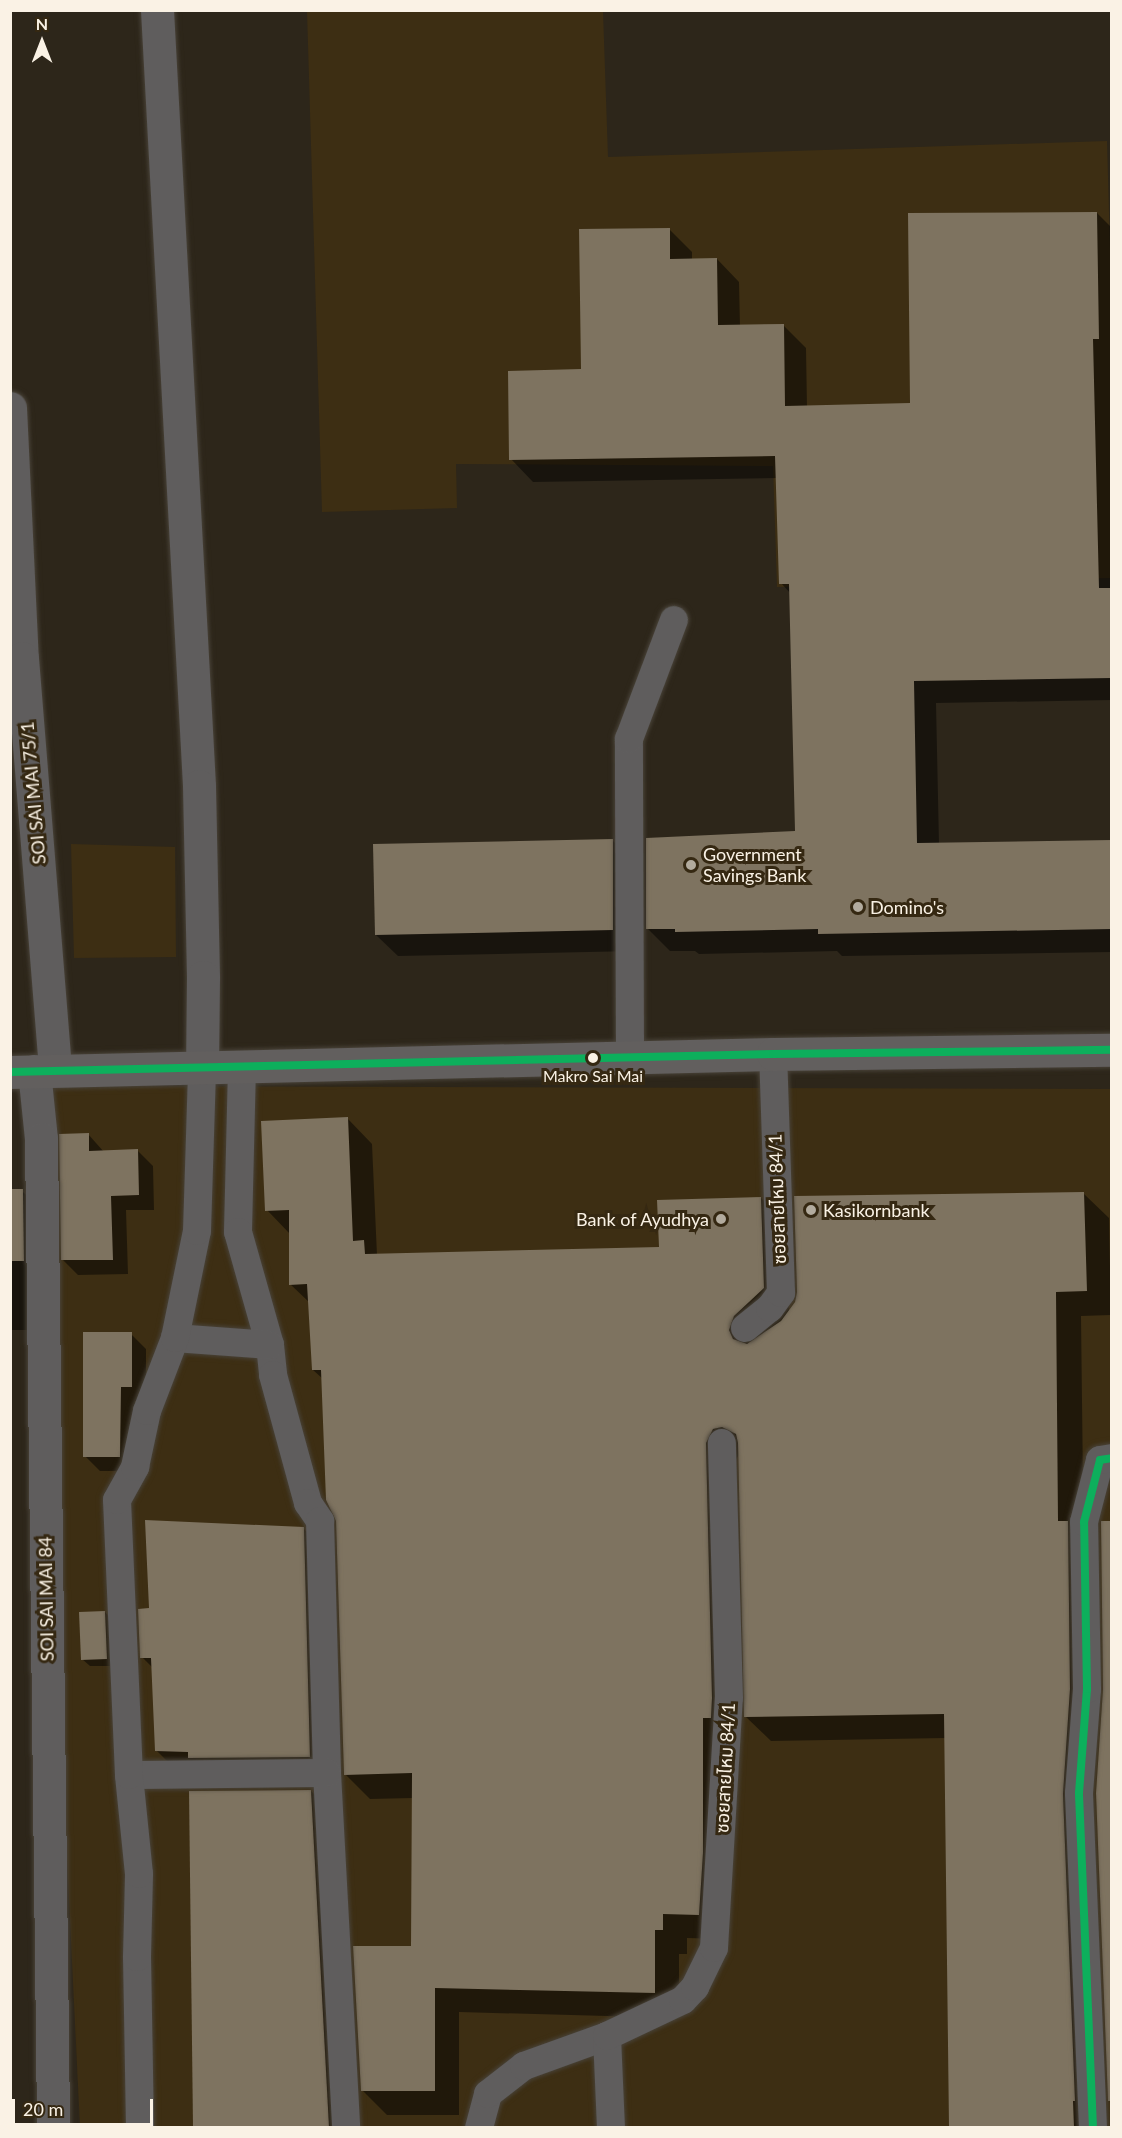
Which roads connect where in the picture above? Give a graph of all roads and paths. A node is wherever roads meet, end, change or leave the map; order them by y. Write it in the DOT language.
graph roads {
  1 [pos="157,10"];
  2 [pos="10,408"];
  3 [pos="674,620"];
  4 [pos="1112,1050"];
  5 [pos="773,1054"];
  6 [pos="630,1058"];
  7 [pos="242,1067"];
  8 [pos="202,1068"];
  9 [pos="33,1071"];
  10 [pos="745,1328"];
  11 [pos="175,1338"];
  12 [pos="270,1345"];
  13 [pos="722,1443"];
  14 [pos="1112,1458"];
  15 [pos="327,1773"];
  16 [pos="129,1775"];
  17 [pos="607,2036"];
  18 [pos="53,2127"];
  19 [pos="140,2127"];
  20 [pos="346,2127"];
  21 [pos="479,2127"];
  22 [pos="611,2127"];
  23 [pos="1093,2127"];
  1 -- 8 [label="street"];
  2 -- 9 [label="street, SOI SAI MAI 75/1"];
  3 -- 6 [label="lane"];
  4 -- 5 [label="main road"];
  5 -- 6 [label="main road"];
  5 -- 10 [label="lane, ซอยสายไหม 84/1"];
  6 -- 7 [label="main road"];
  7 -- 8 [label="main road"];
  7 -- 12 [label="lane"];
  8 -- 9 [label="main road"];
  8 -- 11 [label="lane"];
  9 -- 18 [label="street, SOI SAI MAI 84"];
  11 -- 12 [label="lane"];
  11 -- 16 [label="lane"];
  12 -- 15 [label="lane"];
  13 -- 17 [label="lane, ซอยสายไหม 84/1"];
  14 -- 23 [label="lane"];
  15 -- 16 [label="lane"];
  15 -- 20 [label="lane"];
  16 -- 19 [label="lane"];
  17 -- 21 [label="lane, ซอยสายไหม 84/1"];
  17 -- 22 [label="lane"];
}
